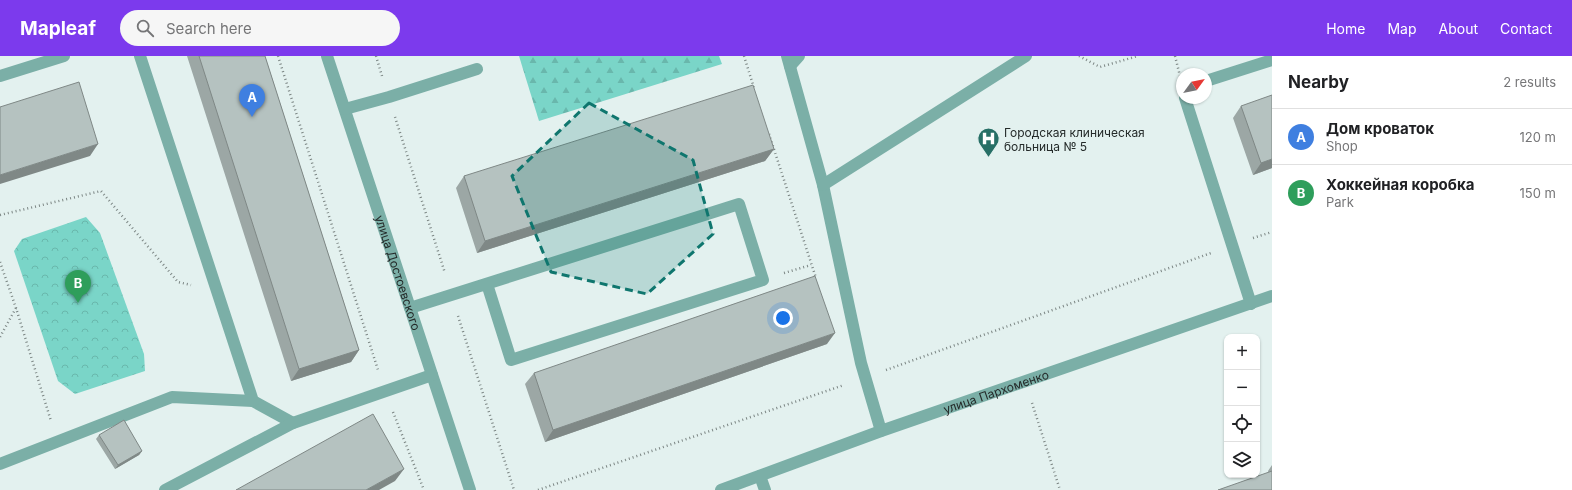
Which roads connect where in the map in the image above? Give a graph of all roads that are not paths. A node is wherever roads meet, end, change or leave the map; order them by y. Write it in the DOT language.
graph roads {
  1 [pos="64,56"];
  2 [pos="140,56"];
  3 [pos="327,56"];
  4 [pos="798,56"];
  5 [pos="1026,56"];
  6 [pos="1272,60"];
  7 [pos="788,61"];
  8 [pos="477,69"];
  9 [pos="0,76"];
  10 [pos="1212,79"];
  11 [pos="1187,104"];
  12 [pos="344,109"];
  13 [pos="823,185"];
  14 [pos="487,284"];
  15 [pos="1272,296"];
  16 [pos="1251,304"];
  17 [pos="410,308"];
  18 [pos="432,375"];
  19 [pos="254,401"];
  20 [pos="293,423"];
  21 [pos="881,431"];
  22 [pos="0,464"];
  23 [pos="760,476"];
  24 [pos="165,490"];
  25 [pos="470,490"];
  26 [pos="721,490"];
  27 [pos="765,490"];
  1 -- 9 [label="street"];
  2 -- 19 [label="street"];
  3 -- 12 [label="street, улица Достоевского"];
  4 -- 7 [label="street"];
  5 -- 13 [label="street"];
  6 -- 10 [label="street"];
  7 -- 13 [label="street"];
  8 -- 12 [label="street"];
  11 -- 16 [label="street"];
  12 -- 17 [label="street, улица Достоевского"];
  13 -- 21 [label="street"];
  14 -- 14 [label="street"];
  14 -- 17 [label="street"];
  15 -- 16 [label="street, улица Пархоменко"];
  16 -- 21 [label="street, улица Пархоменко"];
  17 -- 18 [label="street, улица Достоевского"];
  18 -- 20 [label="street"];
  18 -- 25 [label="street, улица Достоевского"];
  19 -- 20 [label="street"];
  19 -- 22 [label="street"];
  20 -- 24 [label="street"];
  21 -- 23 [label="street, улица Пархоменко"];
  23 -- 26 [label="street, улица Пархоменко"];
  23 -- 27 [label="street"];
}
